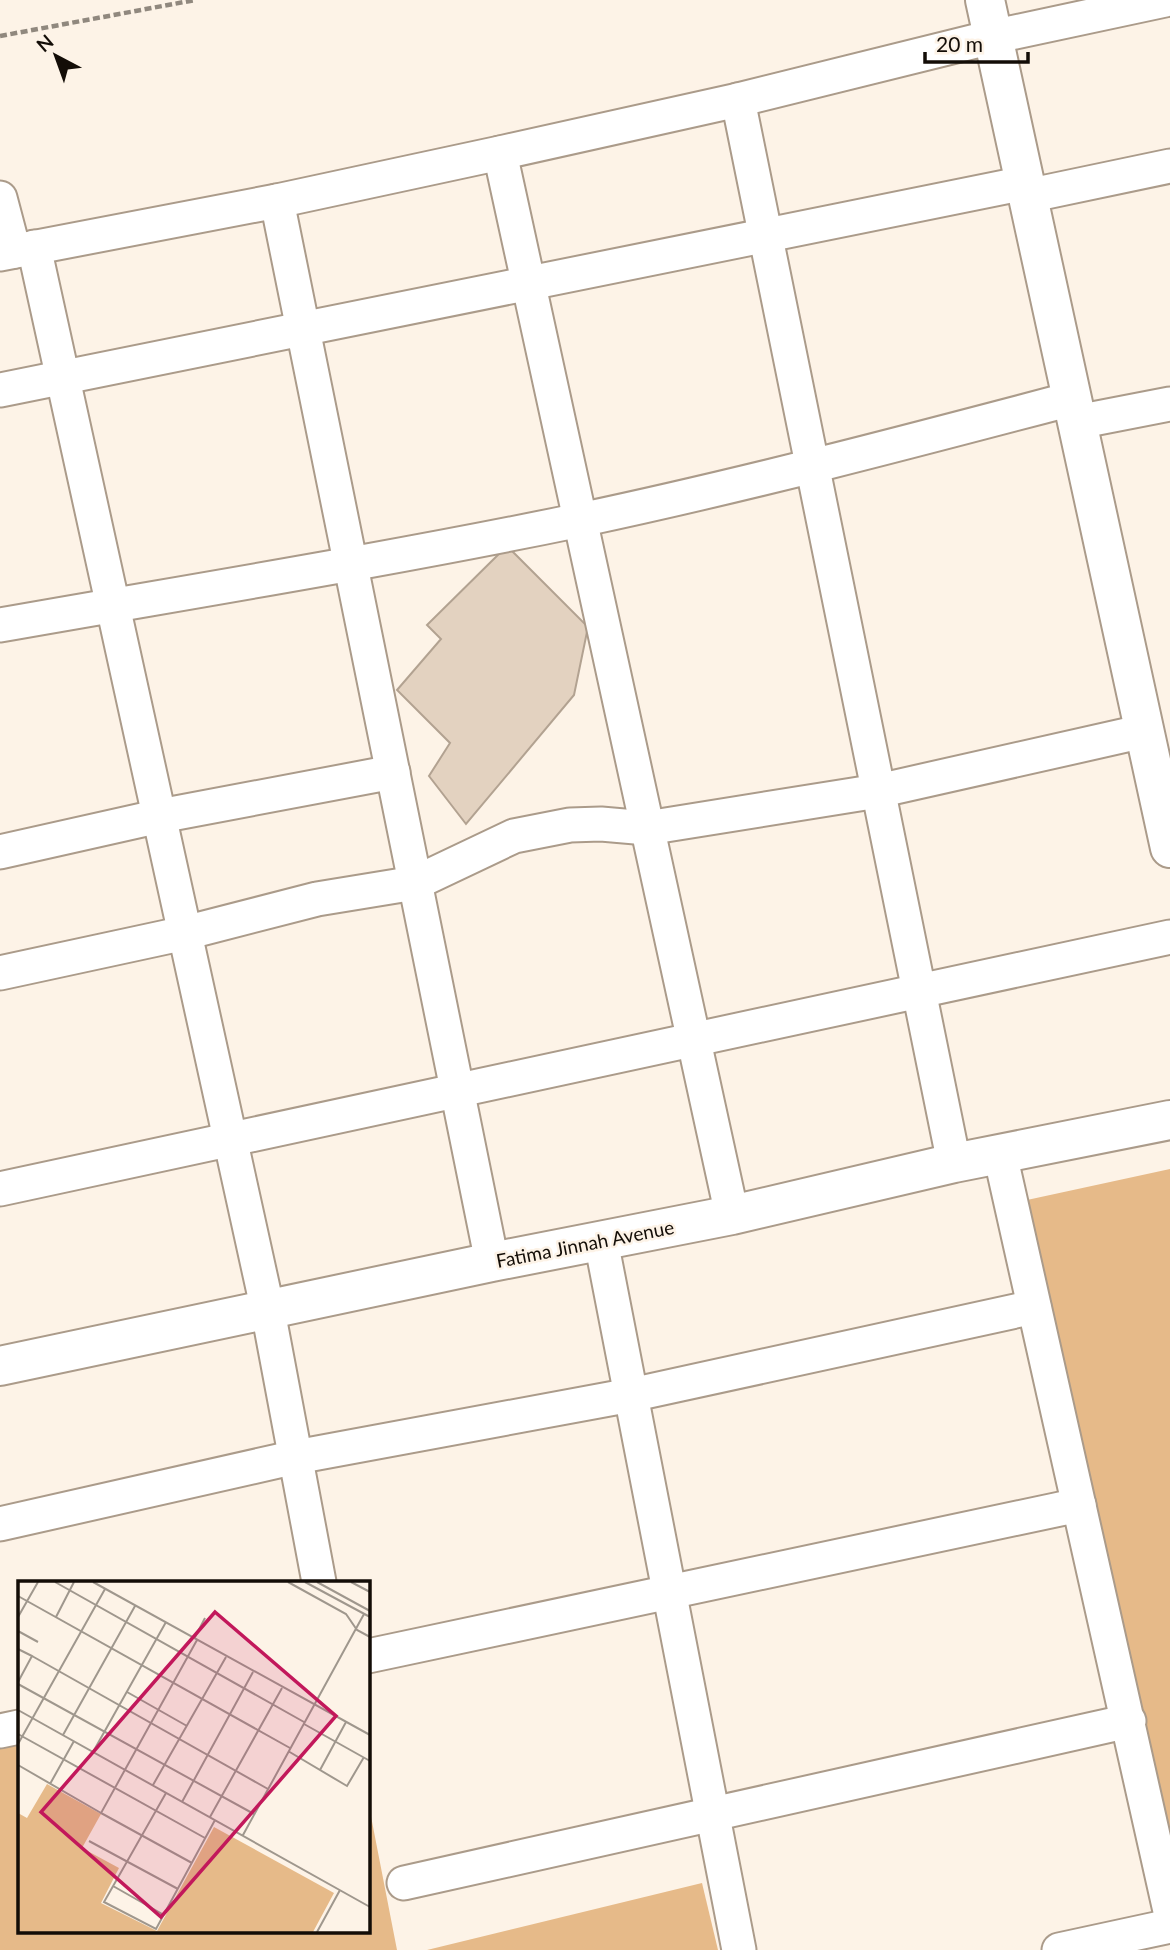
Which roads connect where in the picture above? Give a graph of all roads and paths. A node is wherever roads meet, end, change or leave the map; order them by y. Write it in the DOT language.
graph roads {
  1 [pos="195,0"];
  2 [pos="985,0"];
  3 [pos="1165,0"];
  4 [pos="0,36"];
  5 [pos="992,37"];
  6 [pos="738,100"];
  7 [pos="500,153"];
  8 [pos="1170,166"];
  9 [pos="1026,190"];
  10 [pos="0,198"];
  11 [pos="277,201"];
  12 [pos="765,236"];
  13 [pos="16,250"];
  14 [pos="529,284"];
  15 [pos="303,329"];
  16 [pos="63,377"];
  17 [pos="0,390"];
  18 [pos="1170,404"];
  19 [pos="1074,411"];
  20 [pos="813,467"];
  21 [pos="580,520"];
  22 [pos="351,564"];
  23 [pos="113,605"];
  24 [pos="0,625"];
  25 [pos="1144,732"];
  26 [pos="393,772"];
  27 [pos="878,791"];
  28 [pos="160,816"];
  29 [pos="647,828"];
  30 [pos="1170,848"];
  31 [pos="0,852"];
  32 [pos="415,883"];
  33 [pos="185,933"];
  34 [pos="1170,937"];
  35 [pos="0,973"];
  36 [pos="919,991"];
  37 [pos="693,1040"];
  38 [pos="457,1091"];
  39 [pos="1170,1120"];
  40 [pos="230,1139"];
  41 [pos="1000,1154"];
  42 [pos="954,1163"];
  43 [pos="0,1189"];
  44 [pos="732,1215"];
  45 [pos="601,1241"];
  46 [pos="492,1262"];
  47 [pos="1034,1307"];
  48 [pos="268,1311"];
  49 [pos="0,1366"];
  50 [pos="631,1395"];
  51 [pos="296,1457"];
  52 [pos="1079,1505"];
  53 [pos="0,1524"];
  54 [pos="319,1581"];
  55 [pos="670,1592"];
  56 [pos="369,1656"];
  57 [pos="1129,1721"];
  58 [pos="18,1727"];
  59 [pos="0,1731"];
  60 [pos="713,1815"];
  61 [pos="404,1883"];
  62 [pos="1170,1910"];
  63 [pos="1170,1926"];
  64 [pos="739,1950"];
  65 [pos="1059,1950"];
  1 -- 4 [label="path"];
  2 -- 5 [label="main road"];
  3 -- 5 [label="street"];
  5 -- 6 [label="street"];
  5 -- 9 [label="main road"];
  6 -- 7 [label="street"];
  6 -- 12 [label="street"];
  7 -- 11 [label="street"];
  7 -- 14 [label="street"];
  8 -- 9 [label="street"];
  9 -- 12 [label="street"];
  9 -- 19 [label="main road"];
  10 -- 13 [label="street"];
  11 -- 13 [label="street"];
  11 -- 15 [label="street"];
  12 -- 14 [label="street"];
  12 -- 20 [label="street"];
  13 -- 16 [label="street"];
  14 -- 15 [label="street"];
  14 -- 21 [label="street"];
  15 -- 16 [label="street"];
  15 -- 22 [label="street"];
  16 -- 17 [label="street"];
  16 -- 23 [label="street"];
  18 -- 19 [label="street"];
  19 -- 20 [label="street"];
  19 -- 25 [label="main road"];
  20 -- 21 [label="street"];
  20 -- 27 [label="street"];
  21 -- 22 [label="street"];
  21 -- 29 [label="street"];
  22 -- 23 [label="street"];
  22 -- 26 [label="street"];
  23 -- 24 [label="street"];
  23 -- 28 [label="street"];
  25 -- 27 [label="street"];
  25 -- 30 [label="main road"];
  26 -- 28 [label="street"];
  26 -- 32 [label="street"];
  27 -- 29 [label="street"];
  27 -- 36 [label="street"];
  28 -- 31 [label="street"];
  28 -- 33 [label="street"];
  29 -- 32 [label="street"];
  29 -- 37 [label="street"];
  32 -- 33 [label="street"];
  32 -- 38 [label="street"];
  33 -- 35 [label="street"];
  33 -- 40 [label="street"];
  34 -- 36 [label="street"];
  36 -- 37 [label="street"];
  36 -- 42 [label="street"];
  37 -- 38 [label="street"];
  37 -- 44 [label="street"];
  38 -- 40 [label="street"];
  38 -- 46 [label="street"];
  39 -- 41 [label="main road, Fatima Jinnah Avenue"];
  40 -- 43 [label="street"];
  40 -- 48 [label="street"];
  41 -- 42 [label="main road, Fatima Jinnah Avenue"];
  41 -- 47 [label="street"];
  42 -- 44 [label="main road, Fatima Jinnah Avenue"];
  44 -- 45 [label="main road, Fatima Jinnah Avenue"];
  45 -- 46 [label="main road, Fatima Jinnah Avenue"];
  45 -- 50 [label="street"];
  46 -- 48 [label="main road, Fatima Jinnah Avenue"];
  47 -- 50 [label="street"];
  47 -- 52 [label="street"];
  48 -- 49 [label="main road, Fatima Jinnah Avenue"];
  48 -- 51 [label="street"];
  50 -- 51 [label="street"];
  50 -- 55 [label="street"];
  51 -- 53 [label="street"];
  51 -- 54 [label="street"];
  52 -- 55 [label="street"];
  52 -- 57 [label="street"];
  55 -- 56 [label="street"];
  55 -- 60 [label="street"];
  57 -- 60 [label="street"];
  57 -- 62 [label="street"];
  58 -- 59 [label="street"];
  60 -- 61 [label="street"];
  60 -- 64 [label="street"];
  63 -- 65 [label="street"];
}
